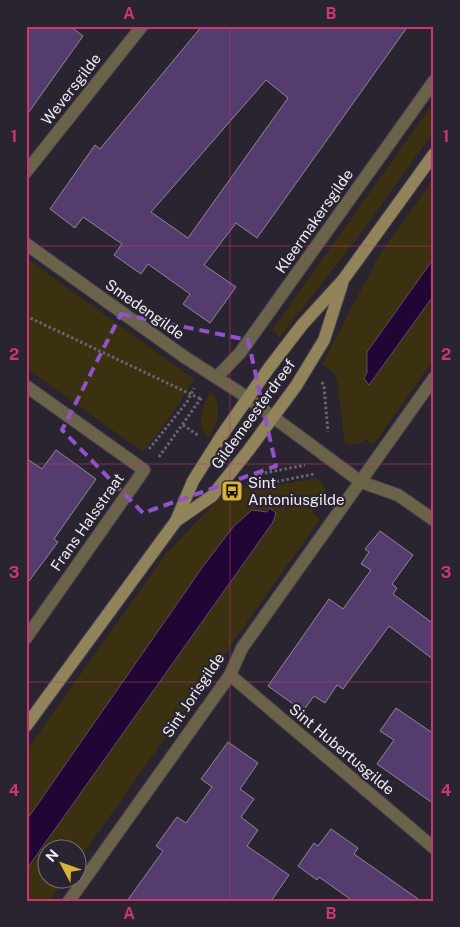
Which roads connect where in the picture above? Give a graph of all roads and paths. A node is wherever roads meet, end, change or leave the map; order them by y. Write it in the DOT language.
graph roads {
  1 [pos="142,26"];
  2 [pos="434,81"];
  3 [pos="434,154"];
  4 [pos="26,172"];
  5 [pos="26,244"];
  6 [pos="343,280"];
  7 [pos="26,316"];
  8 [pos="218,377"];
  9 [pos="434,378"];
  10 [pos="196,382"];
  11 [pos="26,386"];
  12 [pos="191,394"];
  13 [pos="247,398"];
  14 [pos="201,399"];
  15 [pos="274,417"];
  16 [pos="146,453"];
  17 [pos="330,459"];
  18 [pos="144,470"];
  19 [pos="243,482"];
  20 [pos="361,482"];
  21 [pos="434,520"];
  22 [pos="176,521"];
  23 [pos="26,638"];
  24 [pos="230,675"];
  25 [pos="26,726"];
  26 [pos="434,848"];
  27 [pos="69,901"];
  1 -- 4 [label="street, Weversgilde"];
  2 -- 8 [label="street, Kleermakersgilde"];
  3 -- 6 [label="street, Gildemeesterdreef"];
  5 -- 8 [label="street, Smedengilde"];
  6 -- 13 [label="street, Gildemeesterdreef"];
  6 -- 15 [label="street, Gildemeesterdreef"];
  7 -- 12 [label="path"];
  8 -- 13 [label="street, Smedengilde"];
  8 -- 14 [label="path"];
  9 -- 20 [label="street, Sint Jorisgilde"];
  10 -- 12 [label="path"];
  11 -- 18 [label="street, Frans Halsstraat"];
  12 -- 14 [label="path"];
  12 -- 16 [label="path"];
  13 -- 15 [label="street"];
  13 -- 22 [label="street, Gildemeesterdreef"];
  14 -- 18 [label="path"];
  15 -- 17 [label="street"];
  15 -- 22 [label="street, Gildemeesterdreef"];
  17 -- 19 [label="path"];
  17 -- 20 [label="street"];
  18 -- 23 [label="street, Frans Halsstraat"];
  20 -- 21 [label="street"];
  20 -- 24 [label="street, Sint Jorisgilde"];
  22 -- 25 [label="street, Gildemeesterdreef"];
  24 -- 26 [label="street, Sint Hubertusgilde"];
  24 -- 27 [label="street, Sint Jorisgilde"];
}
